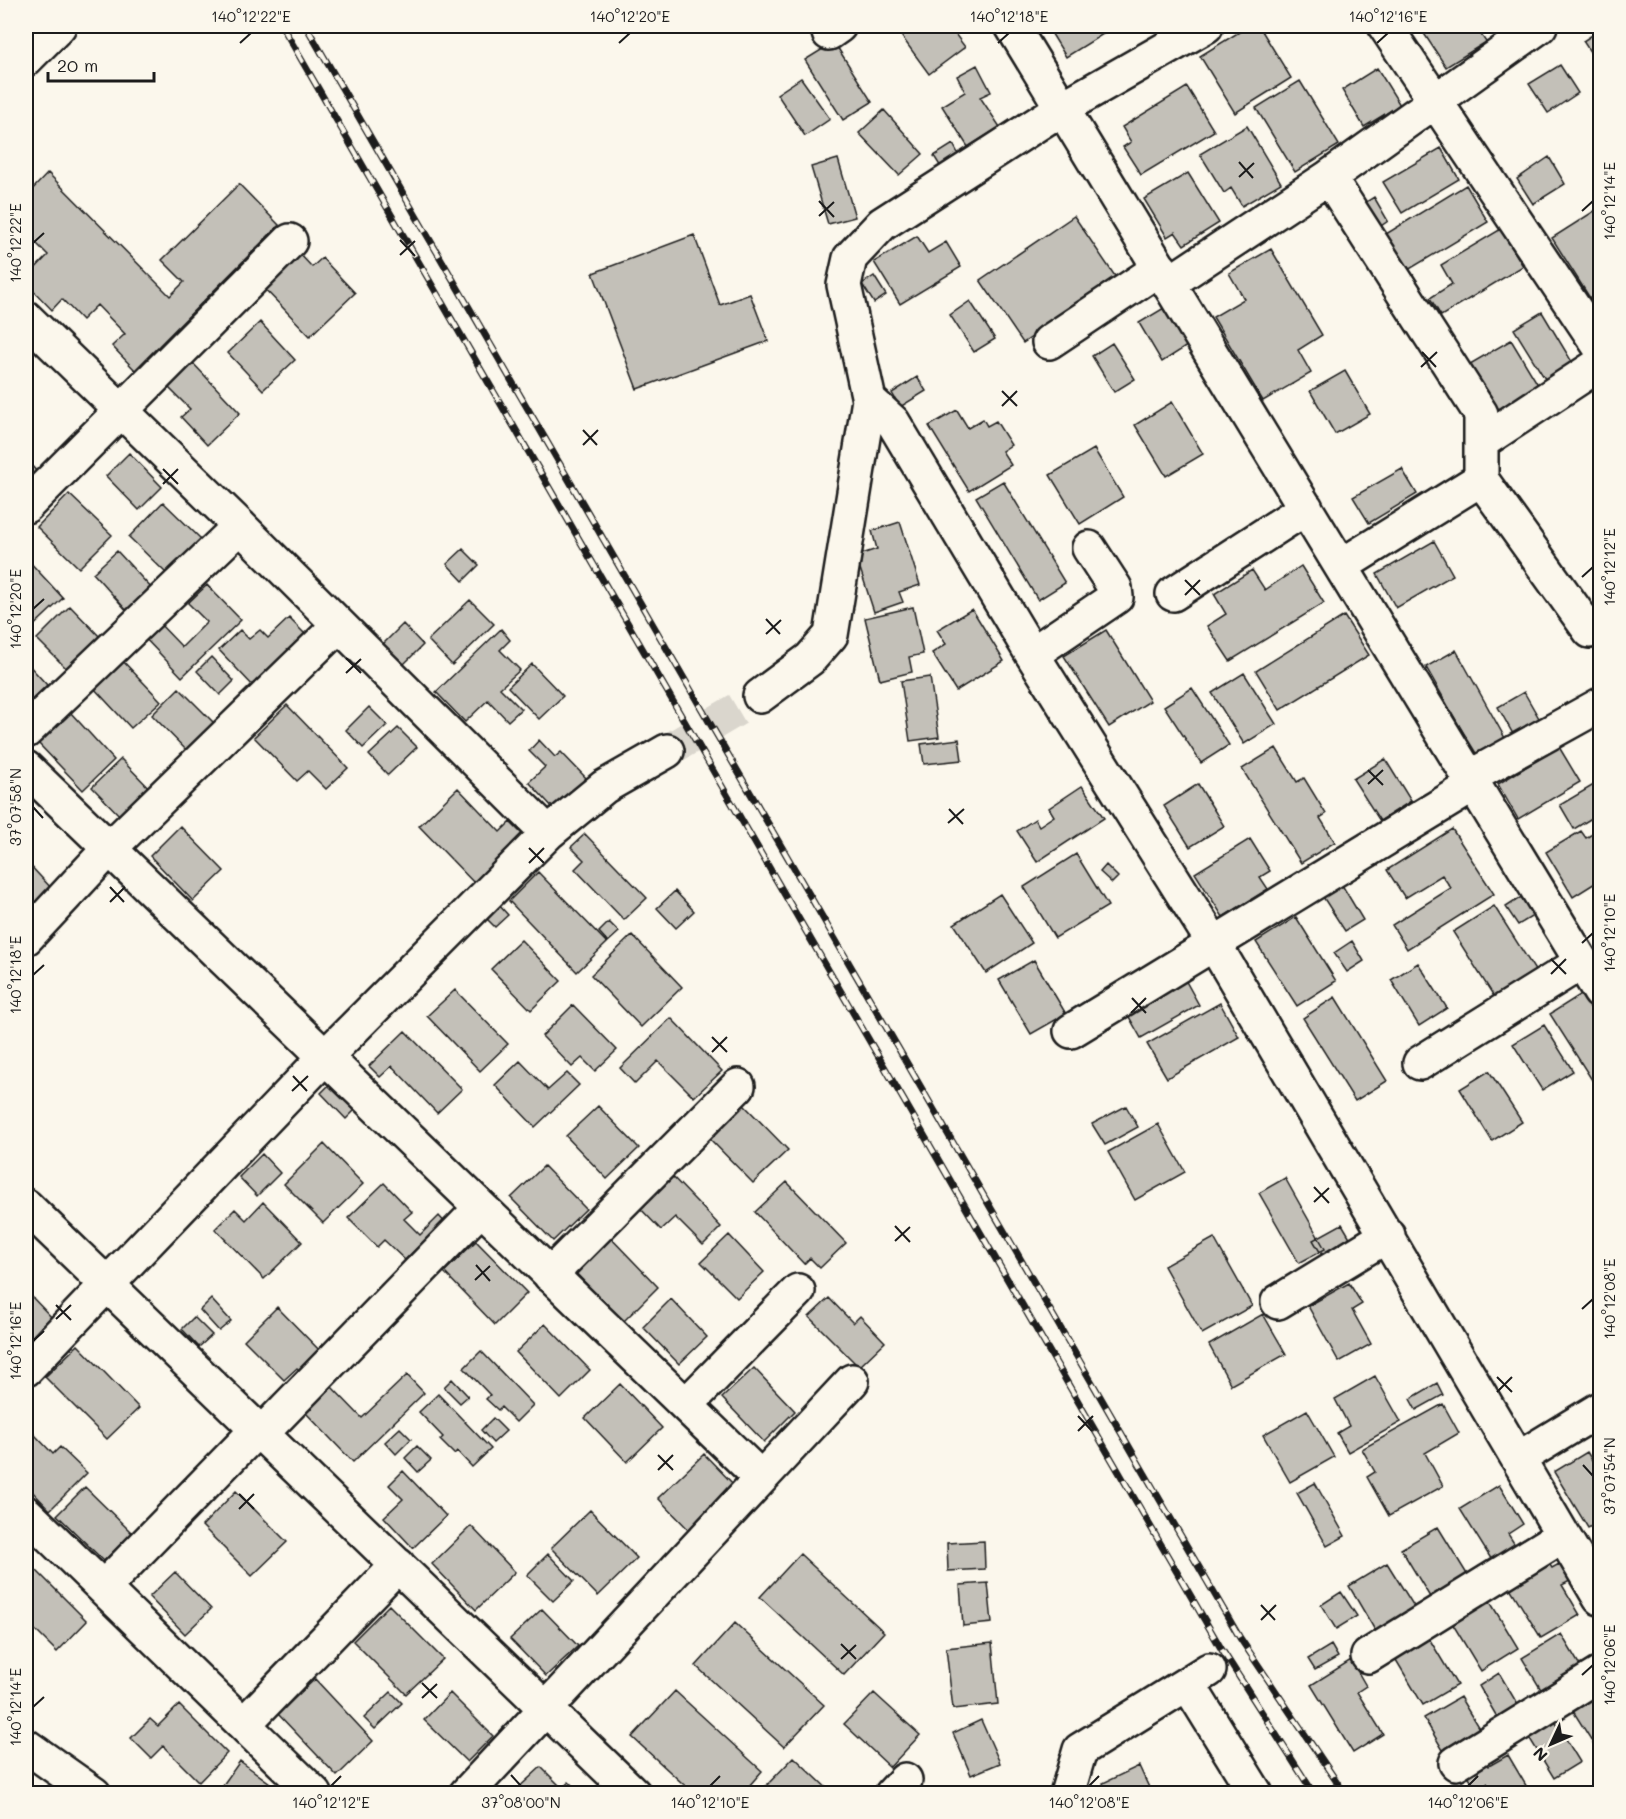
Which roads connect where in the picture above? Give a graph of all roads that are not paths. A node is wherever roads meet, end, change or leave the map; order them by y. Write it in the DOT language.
graph roads {
  1 [pos="59,26"];
  2 [pos="1012,26"];
  3 [pos="1206,26"];
  4 [pos="1385,26"];
  5 [pos="1540,26"];
  6 [pos="26,59"];
  7 [pos="1436,98"];
  8 [pos="1062,108"];
  9 [pos="1329,177"];
  10 [pos="290,241"];
  11 [pos="1165,276"];
  12 [pos="26,318"];
  13 [pos="1049,342"];
  14 [pos="1600,347"];
  15 [pos="1600,364"];
  16 [pos="868,400"];
  17 [pos="118,410"];
  18 [pos="1483,441"];
  19 [pos="1481,479"];
  20 [pos="26,506"];
  21 [pos="1306,508"];
  22 [pos="240,526"];
  23 [pos="1089,548"];
  24 [pos="1341,566"];
  25 [pos="1173,594"];
  26 [pos="338,626"];
  27 [pos="1590,631"];
  28 [pos="1032,654"];
  29 [pos="760,696"];
  30 [pos="1600,705"];
  31 [pos="26,731"];
  32 [pos="667,751"];
  33 [pos="26,768"];
  34 [pos="1472,781"];
  35 [pos="548,833"];
  36 [pos="109,849"];
  37 [pos="26,938"];
  38 [pos="1213,942"];
  39 [pos="1582,962"];
  40 [pos="1600,992"];
  41 [pos="1071,1032"];
  42 [pos="325,1058"];
  43 [pos="1420,1062"];
  44 [pos="738,1086"];
  45 [pos="26,1206"];
  46 [pos="481,1208"];
  47 [pos="1388,1235"];
  48 [pos="550,1275"];
  49 [pos="107,1285"];
  50 [pos="798,1291"];
  51 [pos="1278,1302"];
  52 [pos="26,1369"];
  53 [pos="852,1382"];
  54 [pos="686,1405"];
  55 [pos="1600,1409"];
  56 [pos="259,1432"];
  57 [pos="1518,1459"];
  58 [pos="760,1476"];
  59 [pos="26,1513"];
  60 [pos="1562,1536"];
  61 [pos="398,1565"];
  62 [pos="103,1588"];
  63 [pos="1600,1598"];
  64 [pos="1368,1656"];
  65 [pos="1600,1674"];
  66 [pos="547,1710"];
  67 [pos="244,1724"];
  68 [pos="26,1746"];
  69 [pos="1456,1763"];
  70 [pos="94,1794"];
  71 [pos="315,1794"];
  72 [pos="466,1794"];
  73 [pos="634,1794"];
  74 [pos="1067,1794"];
  75 [pos="1256,1794"];
  1 -- 6 [label="street"];
  2 -- 8 [label="street"];
  3 -- 8 [label="street"];
  4 -- 7 [label="street"];
  5 -- 7 [label="street"];
  7 -- 9 [label="street"];
  7 -- 14 [label="street"];
  8 -- 11 [label="street"];
  8 -- 16 [label="street"];
  9 -- 11 [label="street"];
  9 -- 18 [label="street"];
  10 -- 17 [label="street"];
  11 -- 13 [label="street"];
  11 -- 21 [label="street"];
  12 -- 17 [label="street"];
  15 -- 18 [label="street"];
  16 -- 28 [label="street"];
  16 -- 29 [label="street"];
  17 -- 20 [label="street"];
  17 -- 22 [label="street"];
  18 -- 19 [label="street"];
  19 -- 24 [label="street"];
  19 -- 27 [label="street"];
  21 -- 24 [label="street"];
  21 -- 25 [label="street"];
  22 -- 26 [label="street"];
  22 -- 31 [label="street"];
  23 -- 28 [label="street"];
  24 -- 34 [label="street"];
  26 -- 35 [label="street"];
  26 -- 36 [label="street"];
  28 -- 38 [label="street"];
  30 -- 34 [label="street"];
  32 -- 35 [label="street"];
  33 -- 36 [label="street"];
  34 -- 38 [label="street"];
  34 -- 39 [label="street"];
  35 -- 42 [label="street"];
  36 -- 37 [label="street"];
  36 -- 42 [label="street"];
  38 -- 41 [label="street"];
  38 -- 47 [label="street"];
  39 -- 40 [label="street"];
  39 -- 43 [label="street"];
  42 -- 46 [label="street"];
  42 -- 49 [label="street"];
  44 -- 48 [label="street"];
  45 -- 49 [label="street"];
  46 -- 48 [label="street"];
  46 -- 56 [label="street"];
  47 -- 51 [label="street"];
  47 -- 57 [label="street"];
  48 -- 54 [label="street"];
  49 -- 52 [label="street"];
  49 -- 56 [label="street"];
  50 -- 54 [label="street"];
  53 -- 58 [label="street"];
  54 -- 58 [label="street"];
  55 -- 57 [label="street"];
  56 -- 61 [label="street"];
  56 -- 62 [label="street"];
  57 -- 60 [label="street"];
  58 -- 66 [label="street"];
  59 -- 62 [label="street"];
  60 -- 63 [label="street"];
  60 -- 64 [label="street"];
  61 -- 66 [label="street"];
  61 -- 67 [label="street"];
  62 -- 67 [label="street"];
  65 -- 69 [label="street"];
  66 -- 72 [label="street"];
  66 -- 73 [label="street"];
  67 -- 71 [label="street"];
  68 -- 70 [label="street"];
  74 -- 75 [label="street"];
}
